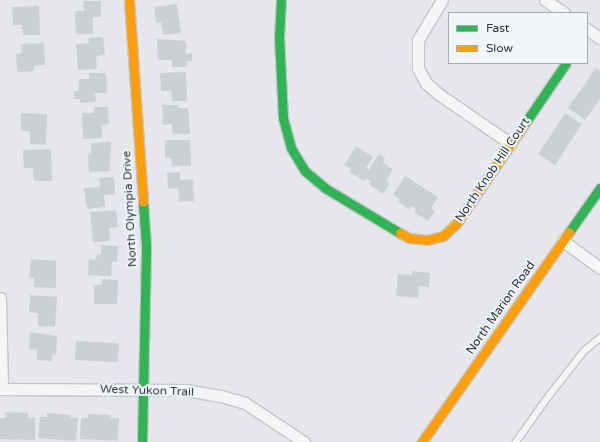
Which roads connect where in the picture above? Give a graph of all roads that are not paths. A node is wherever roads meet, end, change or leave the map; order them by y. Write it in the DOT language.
graph roads {
  1 [pos="129,0"];
  2 [pos="281,0"];
  3 [pos="442,0"];
  4 [pos="545,0"];
  5 [pos="563,12"];
  6 [pos="588,30"];
  7 [pos="600,38"];
  8 [pos="565,64"];
  9 [pos="511,144"];
  10 [pos="600,188"];
  11 [pos="563,241"];
  12 [pos="600,268"];
  13 [pos="0,298"];
  14 [pos="600,338"];
  15 [pos="1,388"];
  16 [pos="144,390"];
  17 [pos="142,442"];
  18 [pos="304,442"];
  19 [pos="422,442"];
  20 [pos="516,442"];
  1 -- 16 [label="street, North Olympia Drive"];
  2 -- 9 [label="street, North Knob Hill Court"];
  3 -- 9 [label="street"];
  4 -- 5 [label="street"];
  6 -- 7 [label="street"];
  8 -- 9 [label="street, North Knob Hill Court"];
  10 -- 11 [label="street, North Marion Road"];
  11 -- 12 [label="street"];
  11 -- 19 [label="street, North Marion Road"];
  13 -- 15 [label="street"];
  14 -- 20 [label="lane"];
  15 -- 16 [label="street, West Yukon Trail"];
  16 -- 17 [label="street, North Olympia Drive"];
  16 -- 18 [label="street, West Yukon Trail"];
}
